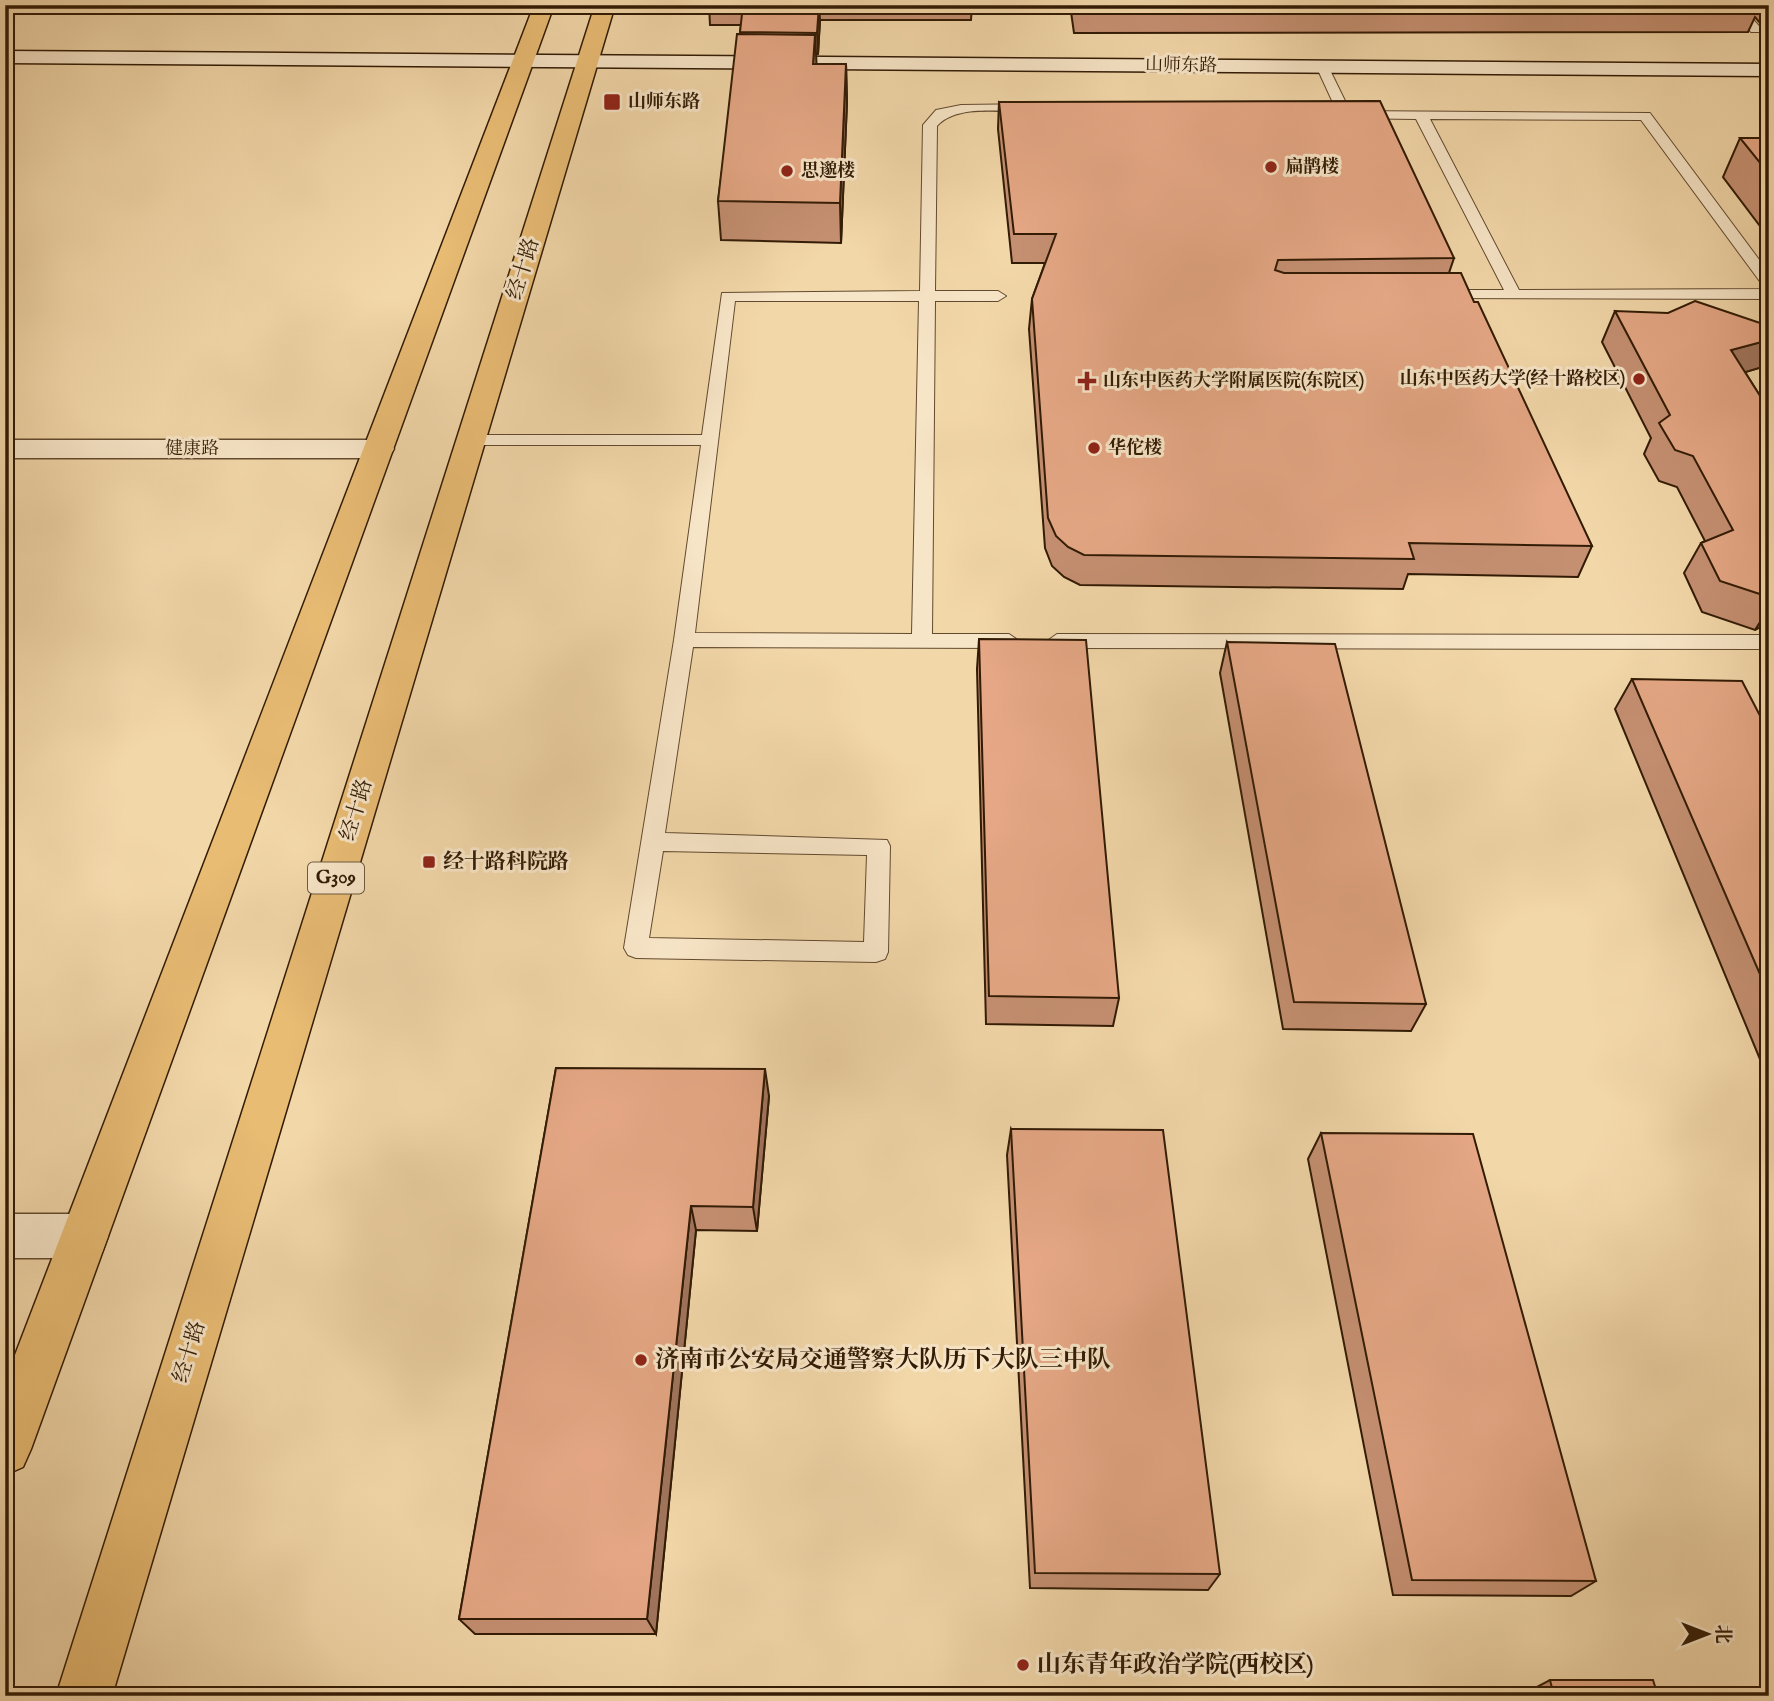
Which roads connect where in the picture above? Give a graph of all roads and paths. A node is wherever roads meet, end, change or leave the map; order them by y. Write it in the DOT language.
graph roads {
  1 [pos="544,5"];
  2 [pos="605,5"];
  3 [pos="1733,5"];
  4 [pos="1755,29"];
  5 [pos="5,57"];
  6 [pos="524,60"];
  7 [pos="589,60"];
  8 [pos="1323,68"];
  9 [pos="1769,70"];
  10 [pos="1046,108"];
  11 [pos="1422,116"];
  12 [pos="1769,284"];
  13 [pos="1769,294"];
  14 [pos="1430,295"];
  15 [pos="1514,295"];
  16 [pos="927,296"];
  17 [pos="998,296"];
  18 [pos="471,440"];
  19 [pos="710,440"];
  20 [pos="5,449"];
  21 [pos="379,449"];
  22 [pos="684,640"];
  23 [pos="922,640"];
  24 [pos="1769,642"];
  25 [pos="653,842"];
  26 [pos="5,1236"];
  27 [pos="85,1236"];
  28 [pos="5,1449"];
  29 [pos="84,1696"];
  1 -- 6 [label="highway"];
  2 -- 7 [label="highway, 经十路 / G309"];
  3 -- 4 [label="lane"];
  5 -- 6 [label="main road, 山师东路"];
  6 -- 7 [label="main road, 山师东路"];
  6 -- 21 [label="highway"];
  7 -- 8 [label="main road, 山师东路"];
  7 -- 18 [label="highway, 经十路 / G309"];
  8 -- 9 [label="main road, 山师东路"];
  8 -- 11 [label="lane"];
  10 -- 16 [label="lane"];
  11 -- 12 [label="lane"];
  11 -- 15 [label="lane"];
  13 -- 15 [label="lane"];
  14 -- 15 [label="lane"];
  16 -- 17 [label="lane"];
  16 -- 19 [label="lane"];
  16 -- 23 [label="lane"];
  18 -- 19 [label="lane"];
  18 -- 29 [label="highway, 经十路 / G309"];
  19 -- 22 [label="lane"];
  20 -- 21 [label="main road, 健康路"];
  21 -- 27 [label="highway"];
  22 -- 23 [label="lane"];
  22 -- 25 [label="lane"];
  23 -- 24 [label="lane"];
  25 -- 25 [label="lane"];
  26 -- 27 [label="main road"];
  27 -- 28 [label="highway"];
}
